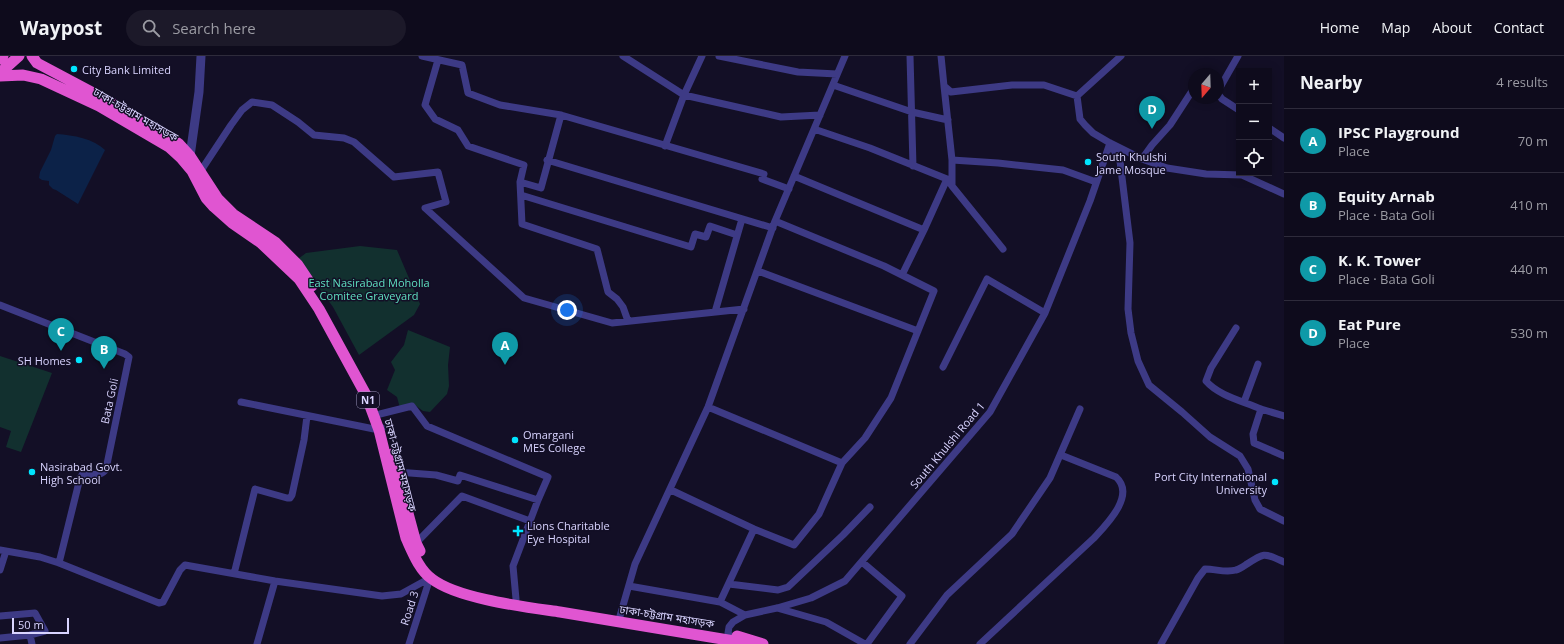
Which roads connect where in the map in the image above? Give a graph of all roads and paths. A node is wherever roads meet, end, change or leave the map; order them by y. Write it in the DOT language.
graph roads {
  1 [pos="3,56"];
  2 [pos="20,56"];
  3 [pos="32,56"];
  4 [pos="201,56"];
  5 [pos="422,56"];
  6 [pos="623,56"];
  7 [pos="702,56"];
  8 [pos="719,56"];
  9 [pos="845,56"];
  10 [pos="910,56"];
  11 [pos="941,56"];
  12 [pos="1121,56"];
  13 [pos="1238,56"];
  14 [pos="0,59"];
  15 [pos="438,60"];
  16 [pos="0,74"];
  17 [pos="837,74"];
  18 [pos="1224,80"];
  19 [pos="833,85"];
  20 [pos="944,86"];
  21 [pos="684,95"];
  22 [pos="1077,96"];
  23 [pos="1188,97"];
  24 [pos="1224,100"];
  25 [pos="1236,108"];
  26 [pos="912,112"];
  27 [pos="561,115"];
  28 [pos="820,115"];
  29 [pos="948,120"];
  30 [pos="814,129"];
  31 [pos="1272,130"];
  32 [pos="1284,138"];
  33 [pos="1110,143"];
  34 [pos="665,146"];
  35 [pos="190,156"];
  36 [pos="1142,159"];
  37 [pos="548,160"];
  38 [pos="952,160"];
  39 [pos="913,166"];
  40 [pos="201,172"];
  41 [pos="794,176"];
  42 [pos="946,179"];
  43 [pos="520,182"];
  44 [pos="1096,182"];
  45 [pos="952,186"];
  46 [pos="789,189"];
  47 [pos="1284,194"];
  48 [pos="521,195"];
  49 [pos="742,219"];
  50 [pos="775,221"];
  51 [pos="773,228"];
  52 [pos="924,230"];
  53 [pos="738,235"];
  54 [pos="1003,249"];
  55 [pos="758,271"];
  56 [pos="902,275"];
  57 [pos="0,305"];
  58 [pos="744,309"];
  59 [pos="714,312"];
  60 [pos="1045,313"];
  61 [pos="628,321"];
  62 [pos="1236,328"];
  63 [pos="918,331"];
  64 [pos="1258,364"];
  65 [pos="943,367"];
  66 [pos="241,402"];
  67 [pos="1244,402"];
  68 [pos="708,407"];
  69 [pos="1080,409"];
  70 [pos="1261,409"];
  71 [pos="380,414"];
  72 [pos="307,416"];
  73 [pos="1284,416"];
  74 [pos="381,428"];
  75 [pos="1061,455"];
  76 [pos="1284,456"];
  77 [pos="842,463"];
  78 [pos="397,472"];
  79 [pos="671,490"];
  80 [pos="538,500"];
  81 [pos="870,507"];
  82 [pos="530,521"];
  83 [pos="1284,521"];
  84 [pos="754,529"];
  85 [pos="416,543"];
  86 [pos="3,551"];
  87 [pos="862,562"];
  88 [pos="1284,562"];
  89 [pos="59,563"];
  90 [pos="0,570"];
  91 [pos="234,574"];
  92 [pos="430,578"];
  93 [pos="275,581"];
  94 [pos="728,584"];
  95 [pos="629,586"];
  96 [pos="516,599"];
  97 [pos="720,602"];
  98 [pos="777,608"];
  99 [pos="745,615"];
  100 [pos="0,616"];
  101 [pos="620,616"];
  102 [pos="30,635"];
  103 [pos="0,638"];
  104 [pos="732,639"];
  105 [pos="32,644"];
  106 [pos="257,644"];
  107 [pos="409,644"];
  108 [pos="745,644"];
  109 [pos="763,644"];
  110 [pos="866,644"];
  111 [pos="910,644"];
  112 [pos="980,644"];
  113 [pos="1160,644"];
  1 -- 14 [label="highway"];
  2 -- 16 [label="highway, N1"];
  3 -- 35 [label="highway, ঢাকা-চট্টগ্রাম মহাসড়ক / N1"];
  4 -- 35 [label="street"];
  5 -- 15 [label="street"];
  6 -- 21 [label="street"];
  7 -- 21 [label="street"];
  8 -- 17 [label="street"];
  9 -- 17 [label="street"];
  10 -- 26 [label="street"];
  11 -- 20 [label="street"];
  12 -- 22 [label="street"];
  13 -- 18 [label="street"];
  15 -- 27 [label="street"];
  15 -- 43 [label="street"];
  16 -- 74 [label="highway, ঢাকা-চট্টগ্রাম মহাসড়ক / N1"];
  17 -- 19 [label="street"];
  19 -- 26 [label="street"];
  19 -- 28 [label="street"];
  20 -- 22 [label="street"];
  20 -- 29 [label="street"];
  21 -- 28 [label="street"];
  21 -- 34 [label="street"];
  22 -- 33 [label="street"];
  23 -- 36 [label="street"];
  24 -- 25 [label="street"];
  26 -- 29 [label="street"];
  26 -- 39 [label="street"];
  27 -- 34 [label="street"];
  27 -- 37 [label="street"];
  28 -- 30 [label="street"];
  29 -- 38 [label="street"];
  30 -- 39 [label="street"];
  30 -- 41 [label="street"];
  31 -- 32 [label="street"];
  33 -- 36 [label="street"];
  33 -- 44 [label="street, South Khulshi Road 1"];
  33 -- 83 [label="street"];
  34 -- 46 [label="street"];
  35 -- 40 [label="highway, ঢাকা-চট্টগ্রাম মহাসড়ক / N1"];
  36 -- 47 [label="street"];
  37 -- 43 [label="street"];
  37 -- 49 [label="street"];
  38 -- 44 [label="street"];
  38 -- 45 [label="street"];
  39 -- 42 [label="street"];
  40 -- 61 [label="street"];
  40 -- 71 [label="highway, ঢাকা-চট্টগ্রাম মহাসড়ক / N1"];
  41 -- 46 [label="street"];
  41 -- 52 [label="street"];
  42 -- 45 [label="street"];
  42 -- 52 [label="street"];
  43 -- 48 [label="street"];
  44 -- 60 [label="street, South Khulshi Road 1"];
  45 -- 54 [label="street"];
  46 -- 50 [label="street"];
  48 -- 53 [label="street"];
  48 -- 61 [label="street"];
  49 -- 51 [label="street"];
  49 -- 53 [label="street"];
  50 -- 51 [label="street"];
  50 -- 56 [label="street"];
  51 -- 55 [label="street"];
  52 -- 56 [label="street"];
  53 -- 59 [label="street"];
  55 -- 58 [label="street"];
  55 -- 63 [label="street"];
  56 -- 63 [label="street"];
  57 -- 89 [label="street, Bata Goli"];
  58 -- 59 [label="street"];
  58 -- 68 [label="street"];
  59 -- 61 [label="street"];
  60 -- 65 [label="street"];
  60 -- 87 [label="street, South Khulshi Road 1"];
  62 -- 67 [label="street"];
  63 -- 77 [label="street"];
  64 -- 67 [label="street"];
  66 -- 72 [label="street"];
  67 -- 70 [label="street"];
  68 -- 77 [label="street"];
  68 -- 79 [label="street"];
  69 -- 75 [label="street"];
  70 -- 73 [label="street"];
  70 -- 76 [label="street"];
  71 -- 74 [label="highway, ঢাকা-চট্টগ্রাম মহাসড়ক / N1"];
  71 -- 80 [label="street"];
  72 -- 74 [label="street"];
  72 -- 91 [label="street"];
  74 -- 78 [label="highway, ঢাকা-চট্টগ্রাম মহাসড়ক / N1"];
  74 -- 92 [label="highway, ঢাকা-চট্টগ্রাম মহাসড়ক / N1"];
  75 -- 111 [label="street"];
  75 -- 112 [label="street"];
  77 -- 84 [label="street"];
  78 -- 80 [label="street"];
  78 -- 85 [label="highway, ঢাকা-চট্টগ্রাম মহাসড়ক / N1"];
  79 -- 84 [label="street"];
  79 -- 95 [label="street"];
  80 -- 82 [label="street"];
  81 -- 94 [label="street"];
  82 -- 85 [label="street"];
  82 -- 96 [label="street"];
  84 -- 94 [label="street"];
  85 -- 96 [label="highway, ঢাকা-চট্টগ্রাম মহাসড়ক / N1"];
  86 -- 89 [label="street"];
  86 -- 90 [label="street"];
  87 -- 98 [label="street, South Khulshi Road 1"];
  87 -- 110 [label="street"];
  88 -- 113 [label="street"];
  89 -- 91 [label="street"];
  91 -- 93 [label="street"];
  92 -- 93 [label="street"];
  92 -- 104 [label="highway, ঢাকা-চট্টগ্রাম মহাসড়ক / N1"];
  92 -- 107 [label="street, Road 3"];
  93 -- 106 [label="street"];
  94 -- 97 [label="street"];
  95 -- 97 [label="street"];
  95 -- 101 [label="street"];
  96 -- 101 [label="highway, ঢাকা-চট্টগ্রাম মহাসড়ক / N1"];
  97 -- 99 [label="street"];
  98 -- 99 [label="street, South Khulshi Road 1"];
  98 -- 110 [label="street"];
  99 -- 104 [label="street"];
  100 -- 102 [label="street"];
  101 -- 104 [label="highway, ঢাকা-চট্টগ্রাম মহাসড়ক / N1"];
  102 -- 103 [label="street"];
  102 -- 105 [label="street"];
  104 -- 108 [label="highway, ঢাকা-চট্টগ্রাম মহাসড়ক / N1"];
  104 -- 109 [label="highway, ঢাকা-চট্টগ্রাম মহাসড়ক / N1"];
}
